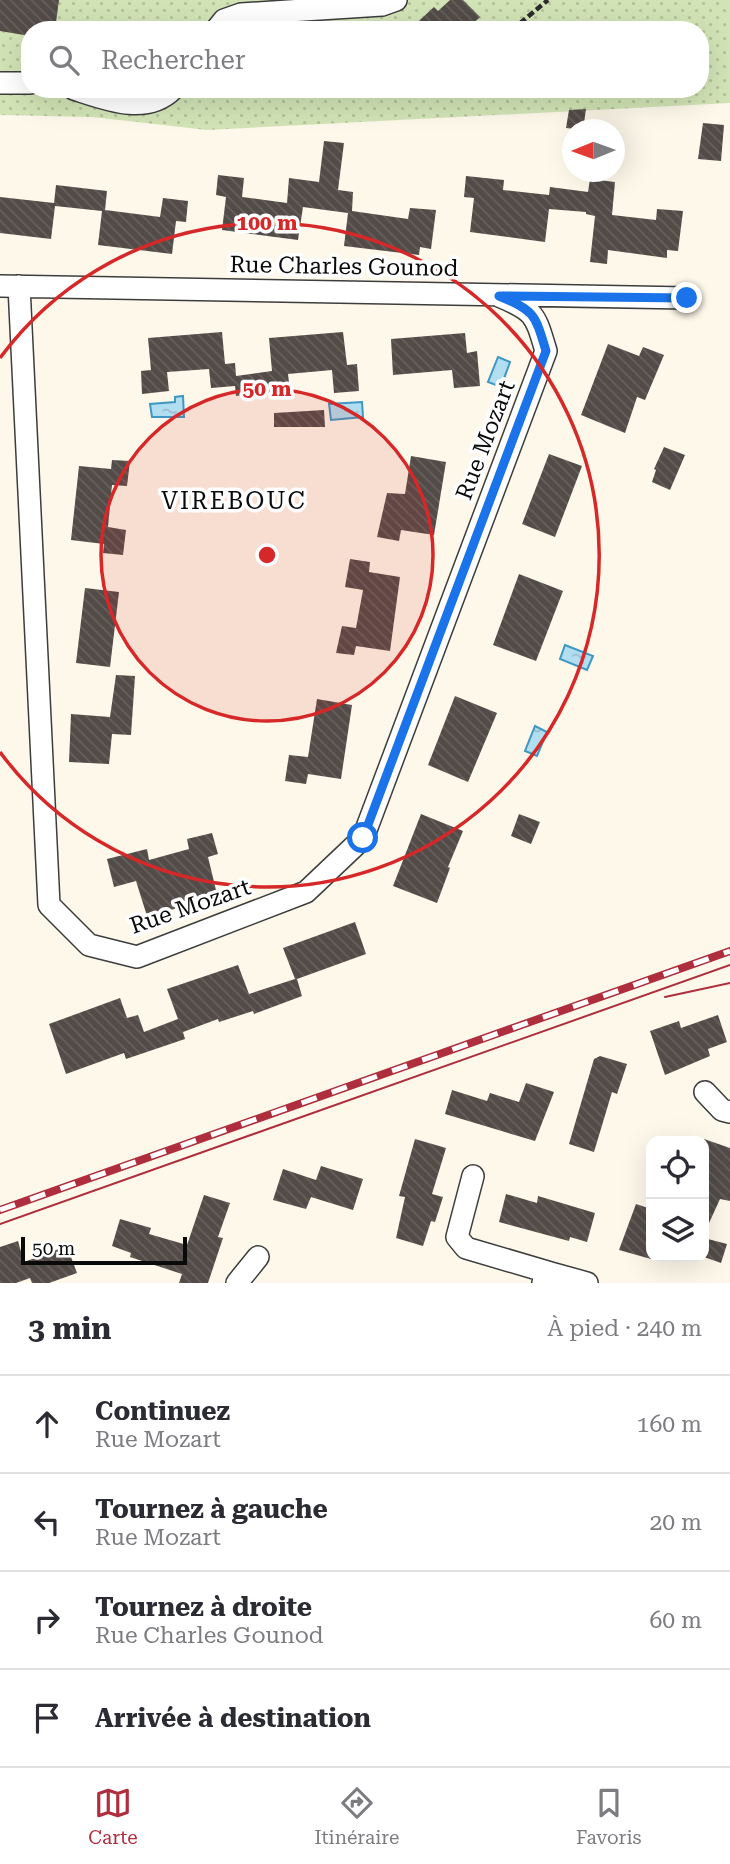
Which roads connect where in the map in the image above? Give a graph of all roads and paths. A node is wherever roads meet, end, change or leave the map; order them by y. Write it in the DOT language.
graph roads {
  1 [pos="396,0"];
  2 [pos="548,0"];
  3 [pos="224,21"];
  4 [pos="523,21"];
  5 [pos="0,83"];
  6 [pos="21,83"];
  7 [pos="104,98"];
  8 [pos="160,98"];
  9 [pos="9,286"];
  10 [pos="499,296"];
  11 [pos="687,298"];
  12 [pos="705,1092"];
  13 [pos="730,1112"];
  14 [pos="473,1176"];
  15 [pos="258,1258"];
  16 [pos="547,1278"];
  17 [pos="237,1283"];
  18 [pos="587,1283"];
  1 -- 3 [label="street"];
  2 -- 4 [label="path"];
  5 -- 6 [label="street"];
  7 -- 8 [label="street"];
  9 -- 10 [label="street, Rue Charles Gounod"];
  9 -- 10 [label="street, Rue Mozart"];
  10 -- 11 [label="street, Rue Charles Gounod"];
  12 -- 13 [label="street"];
  14 -- 16 [label="street"];
  15 -- 17 [label="street"];
  16 -- 18 [label="street"];
}
